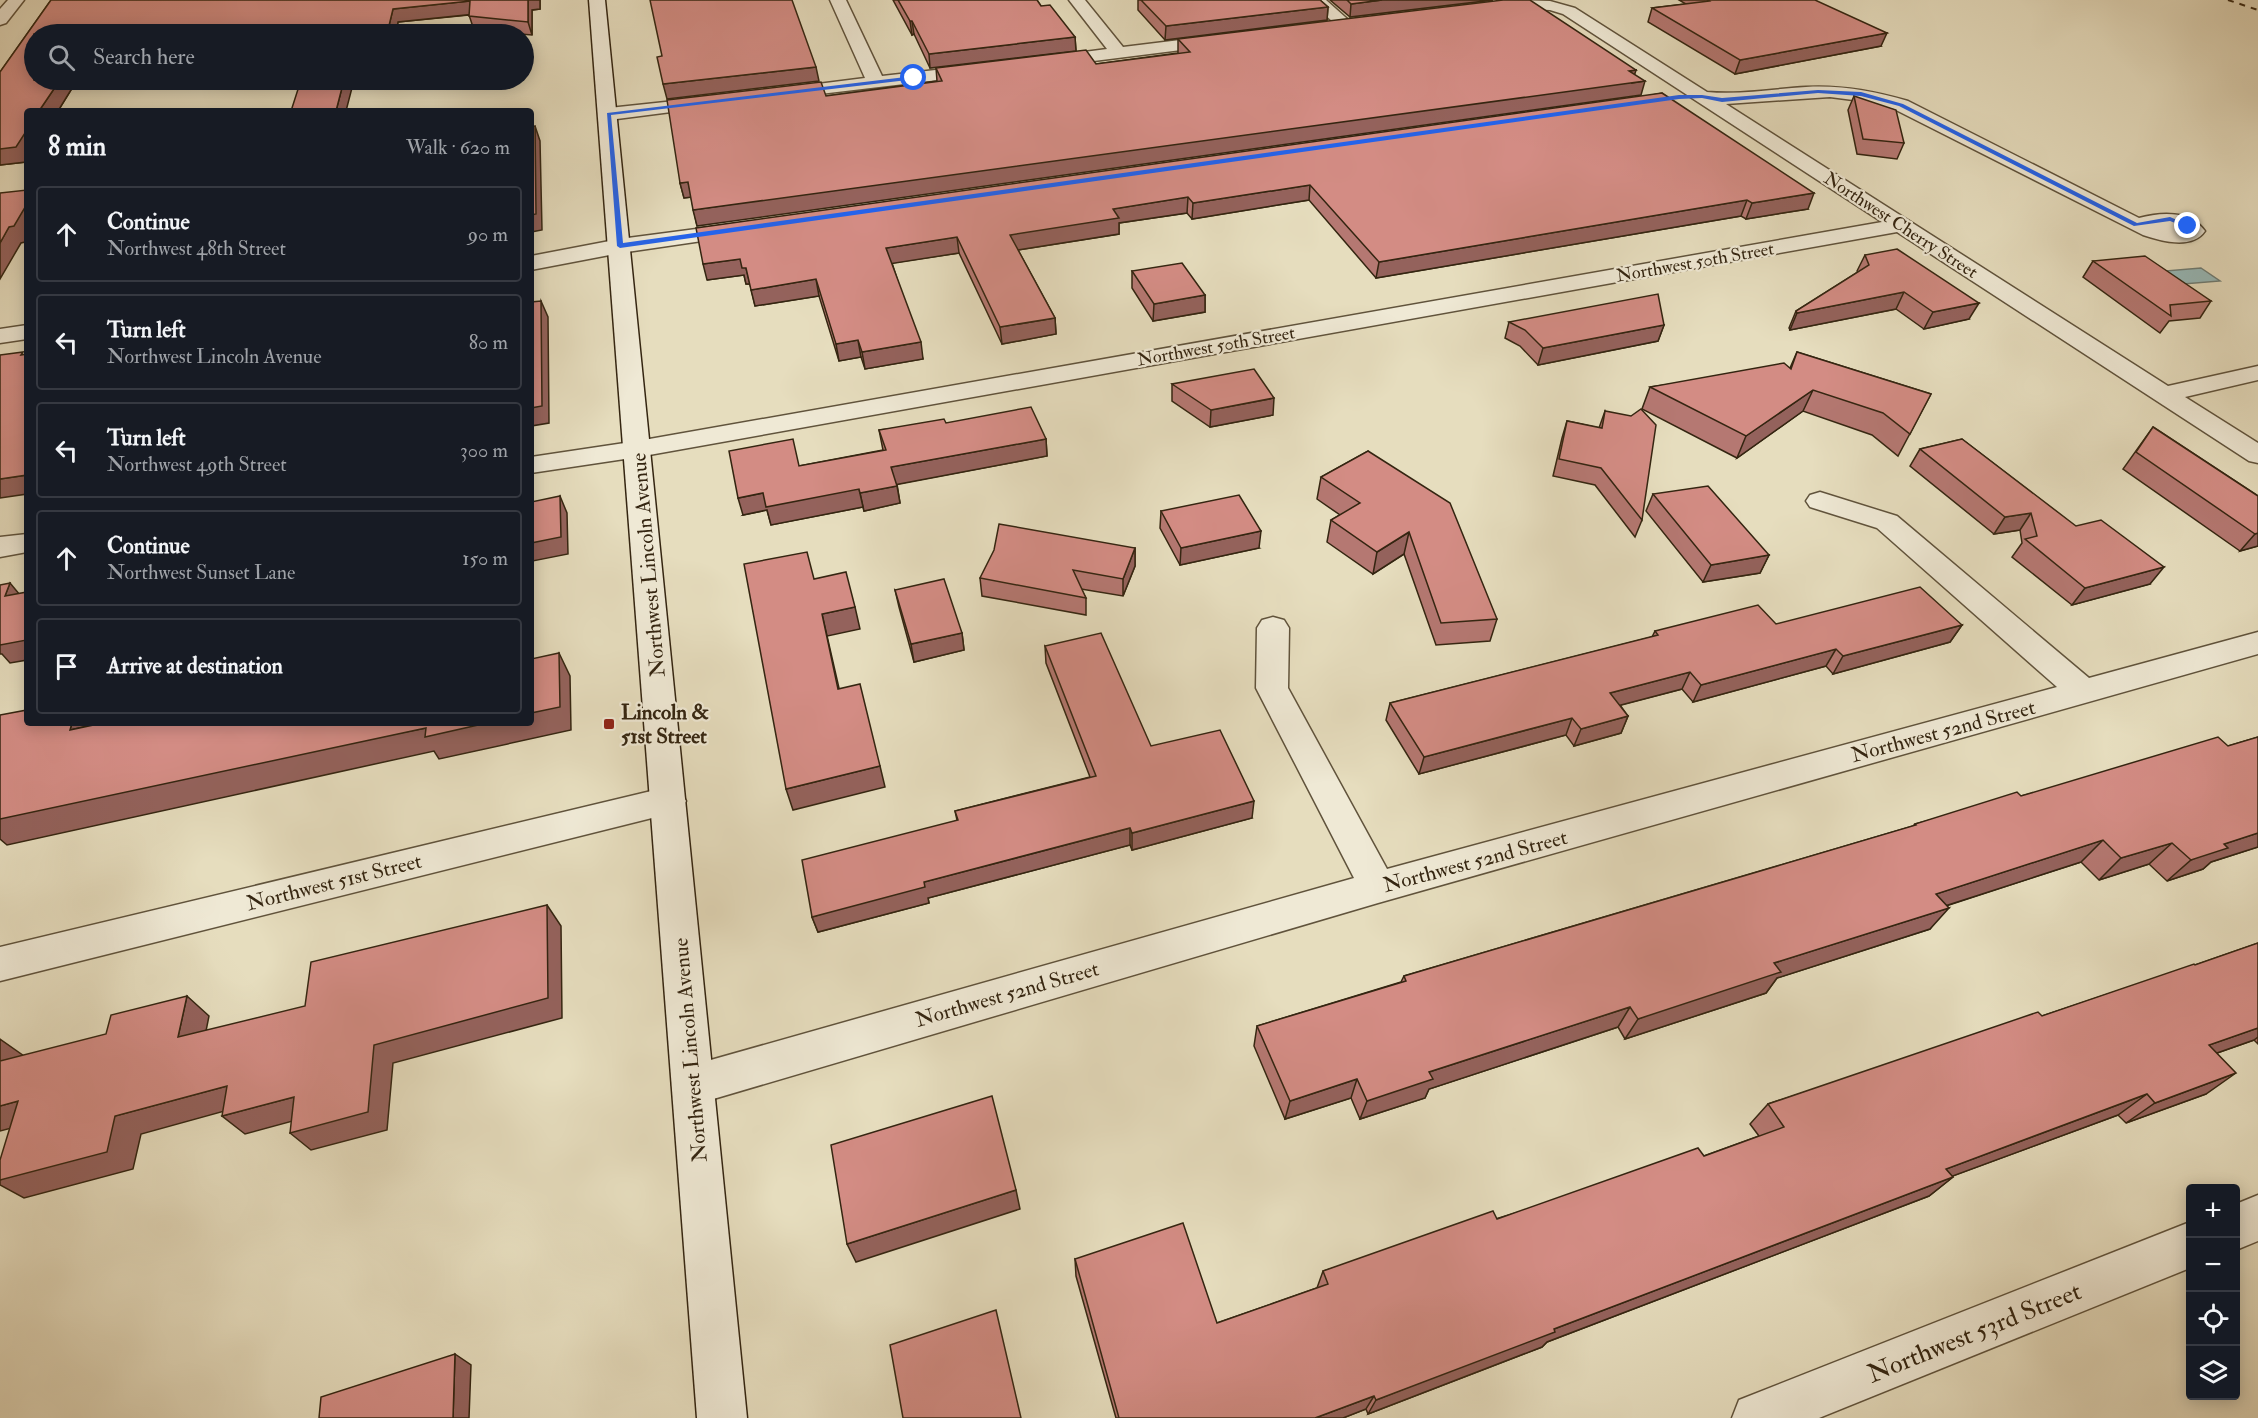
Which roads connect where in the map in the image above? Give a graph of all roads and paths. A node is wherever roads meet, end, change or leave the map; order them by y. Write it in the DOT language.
graph roads {
  1 [pos="16,0"];
  2 [pos="597,0"];
  3 [pos="838,0"];
  4 [pos="1077,0"];
  5 [pos="1316,0"];
  6 [pos="1543,1"];
  7 [pos="1473,10"];
  8 [pos="0,21"];
  9 [pos="1323,28"];
  10 [pos="1243,38"];
  11 [pos="1119,53"];
  12 [pos="1028,64"];
  13 [pos="994,68"];
  14 [pos="876,82"];
  15 [pos="762,96"];
  16 [pos="1702,97"];
  17 [pos="1668,99"];
  18 [pos="724,100"];
  19 [pos="609,114"];
  20 [pos="1901,225"];
  21 [pos="2136,225"];
  22 [pos="761,226"];
  23 [pos="620,246"];
  24 [pos="534,262"];
  25 [pos="24,332"];
  26 [pos="0,336"];
  27 [pos="2258,373"];
  28 [pos="2164,394"];
  29 [pos="638,449"];
  30 [pos="2258,455"];
  31 [pos="534,465"];
  32 [pos="1820,501"];
  33 [pos="24,543"];
  34 [pos="0,547"];
  35 [pos="1273,628"];
  36 [pos="2258,643"];
  37 [pos="2084,692"];
  38 [pos="668,801"];
  39 [pos="1378,887"];
  40 [pos="0,964"];
  41 [pos="693,1084"];
  42 [pos="2258,1218"];
  43 [pos="2240,1225"];
  44 [pos="2186,1247"];
  45 [pos="722,1418"];
  46 [pos="1757,1418"];
  1 -- 8 [label="street"];
  2 -- 19 [label="street, Northwest Lincoln Avenue"];
  3 -- 14 [label="street"];
  4 -- 11 [label="street"];
  5 -- 9 [label="street"];
  6 -- 7 [label="street"];
  6 -- 16 [label="street, Northwest Cherry Street"];
  10 -- 11 [label="street"];
  11 -- 12 [label="street"];
  13 -- 14 [label="street"];
  14 -- 15 [label="street"];
  16 -- 17 [label="street"];
  16 -- 20 [label="street, Northwest Cherry Street"];
  16 -- 21 [label="street"];
  18 -- 19 [label="street"];
  19 -- 23 [label="street, Northwest Lincoln Avenue"];
  20 -- 28 [label="street, Northwest Cherry Street"];
  20 -- 29 [label="street, Northwest 50th Street"];
  22 -- 23 [label="street"];
  23 -- 24 [label="street"];
  23 -- 29 [label="street, Northwest Lincoln Avenue"];
  25 -- 26 [label="street"];
  27 -- 28 [label="street"];
  28 -- 30 [label="street, Northwest Cherry Street"];
  29 -- 31 [label="street, Northwest 50th Street"];
  29 -- 38 [label="street, Northwest Lincoln Avenue"];
  32 -- 37 [label="street"];
  33 -- 34 [label="street"];
  35 -- 39 [label="street"];
  36 -- 37 [label="street, Northwest 52nd Street"];
  37 -- 39 [label="street, Northwest 52nd Street"];
  38 -- 40 [label="street, Northwest 51st Street"];
  38 -- 41 [label="street, Northwest Lincoln Avenue"];
  39 -- 41 [label="street, Northwest 52nd Street"];
  41 -- 45 [label="street, Northwest Lincoln Avenue"];
  42 -- 43 [label="street"];
  44 -- 46 [label="street, Northwest 53rd Street"];
}
